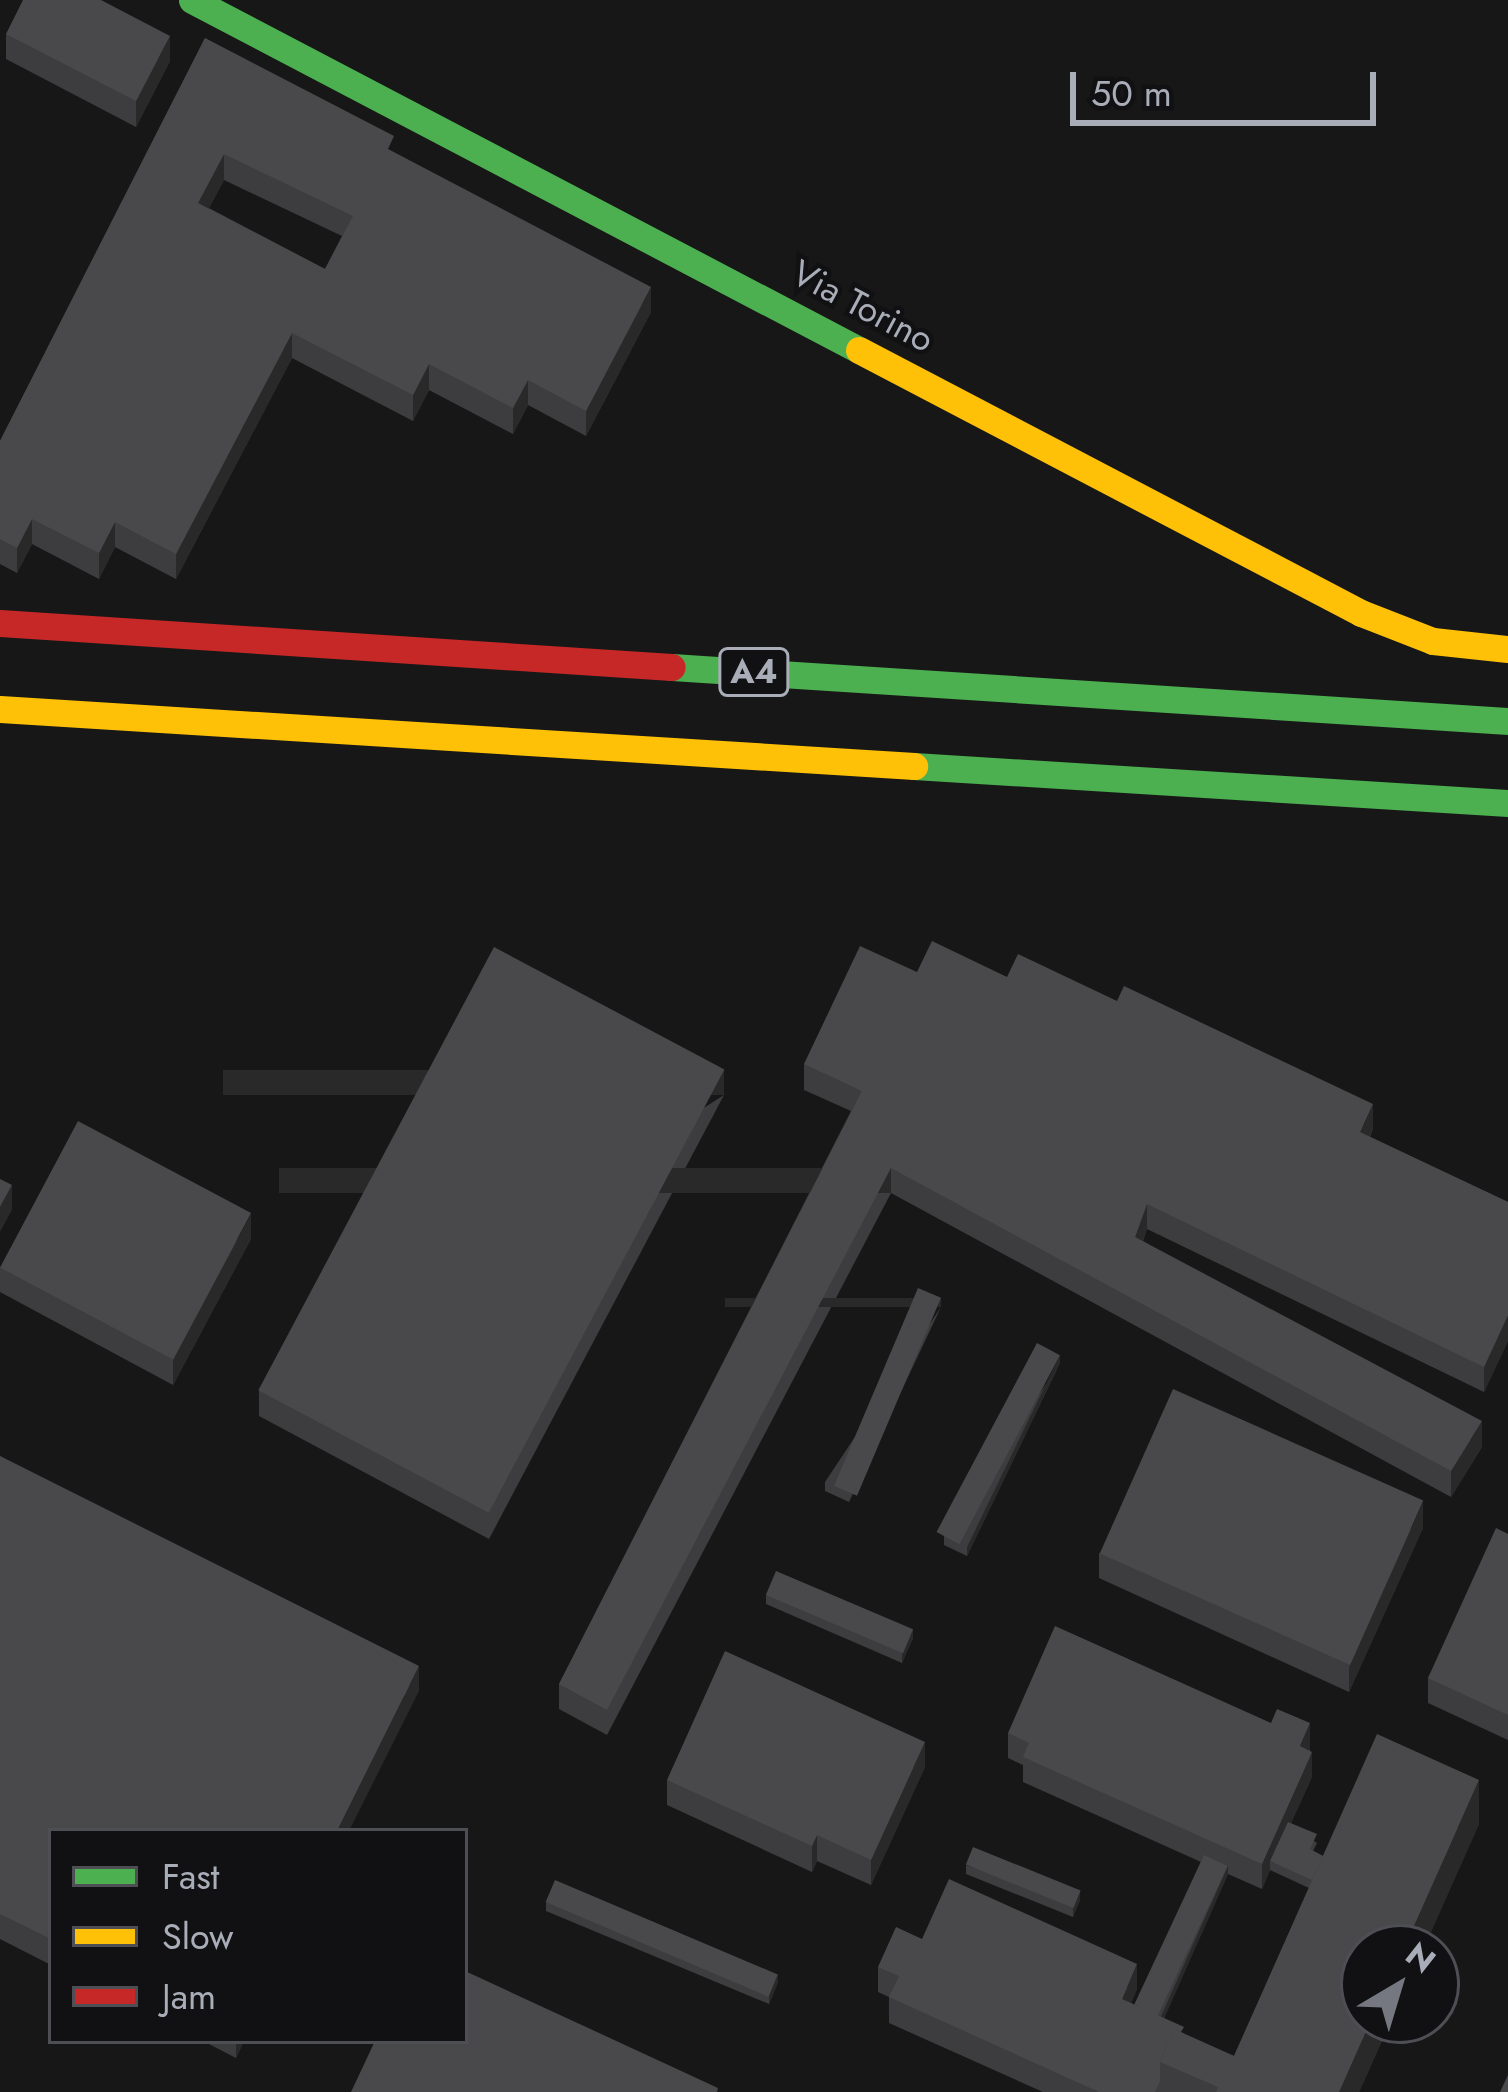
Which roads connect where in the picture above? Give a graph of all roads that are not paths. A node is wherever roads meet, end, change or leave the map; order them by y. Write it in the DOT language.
graph roads {
  1 [pos="192,0"];
  2 [pos="0,623"];
  3 [pos="1508,649"];
  4 [pos="0,709"];
  5 [pos="1508,721"];
  6 [pos="1508,803"];
  1 -- 3 [label="main road, Via Torino"];
  2 -- 5 [label="main road, A4"];
  4 -- 6 [label="main road"];
}
